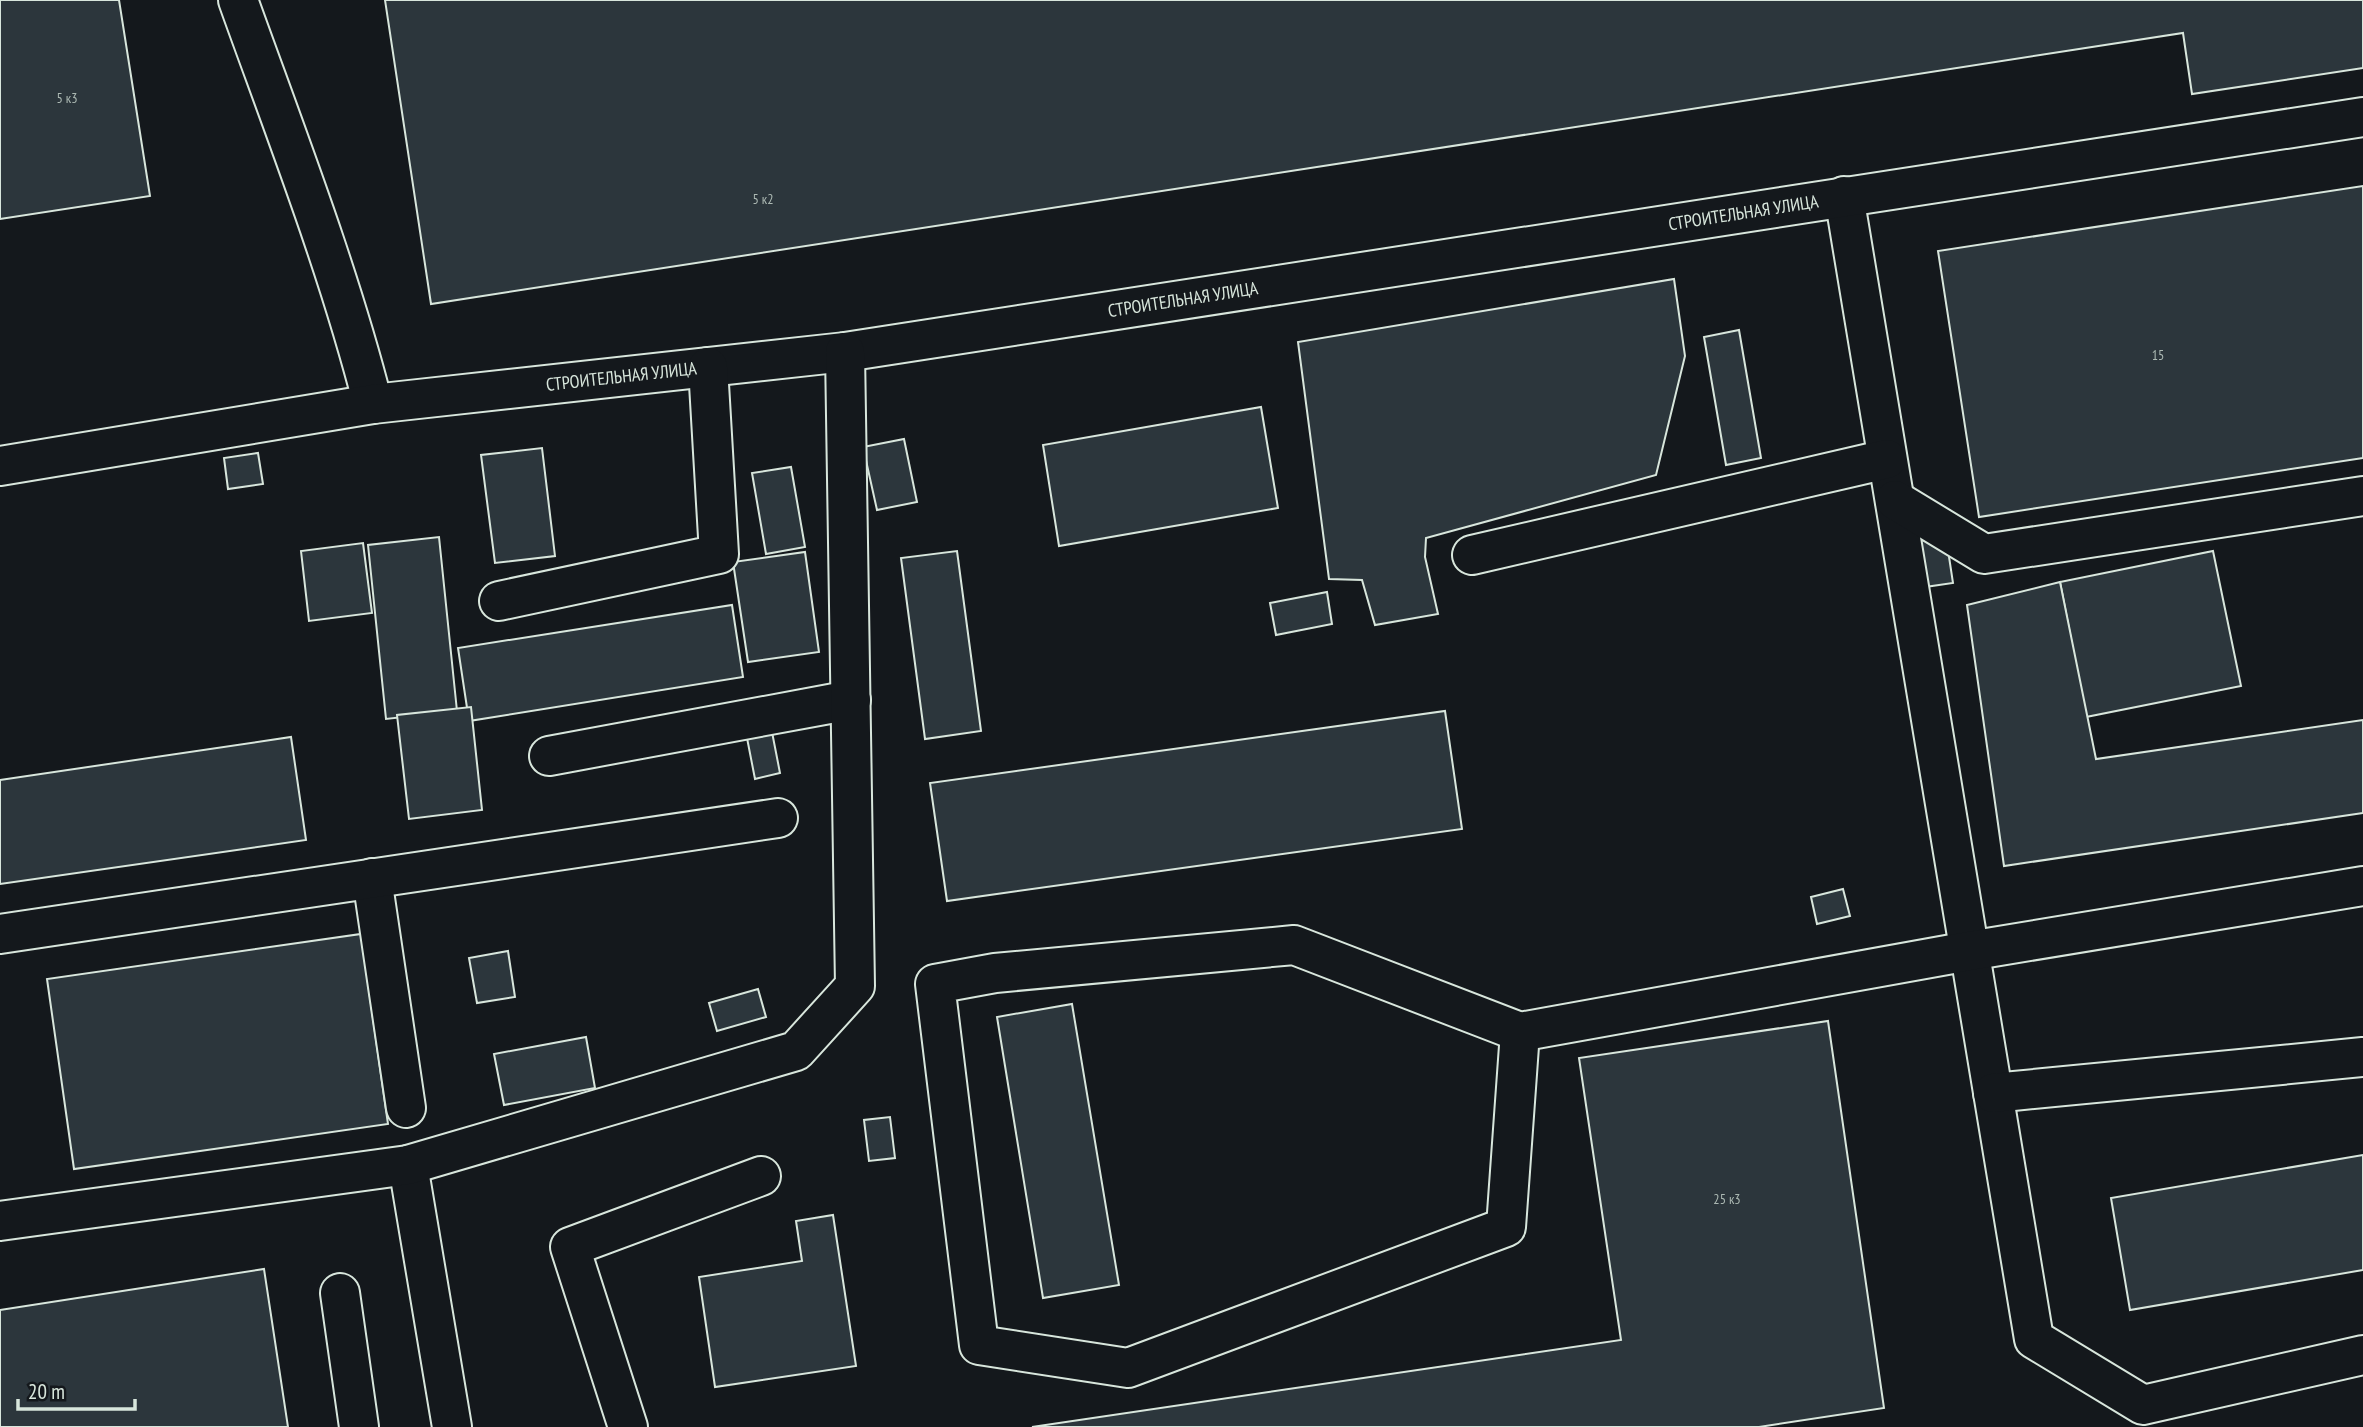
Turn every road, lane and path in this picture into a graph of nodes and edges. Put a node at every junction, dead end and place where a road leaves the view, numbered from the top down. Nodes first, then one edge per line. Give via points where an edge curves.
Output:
1 (238, 0) edge
2 (2363, 117) edge
3 (1843, 196) junction
4 (845, 352) junction
5 (708, 367) junction
6 (373, 404) junction
7 (1887, 458) junction
8 (0, 466) edge
9 (2363, 496) edge
10 (1895, 500) junction
11 (1472, 555) dead end
12 (499, 601) dead end
13 (851, 700) junction
14 (549, 757) dead end
15 (778, 818) dead end
16 (372, 878) junction
17 (2363, 887) edge
18 (0, 934) edge
19 (1969, 951) junction
20 (1520, 1032) junction
21 (2363, 1057) edge
22 (1993, 1093) junction
23 (406, 1108) dead end
24 (408, 1165) junction
25 (761, 1176) dead end
26 (0, 1221) edge
27 (340, 1293) dead end
28 (2363, 1355) edge
29 (359, 1427) edge
30 (452, 1427) edge
31 (628, 1427) edge

1 - 6 street via 335,271
2 - 3 street, СТРОИТЕЛЬНАЯ УЛИЦА
3 - 4 street, СТРОИТЕЛЬНАЯ УЛИЦА
3 - 7 street
4 - 5 street, СТРОИТЕЛЬНАЯ УЛИЦА
4 - 13 street
5 - 6 street, СТРОИТЕЛЬНАЯ УЛИЦА
5 - 12 street via 719,554
6 - 8 street, СТРОИТЕЛЬНАЯ УЛИЦА
7 - 10 street
7 - 11 street
9 - 10 street via 1984,554
10 - 19 street
13 - 14 street
13 - 24 street via 855,986 796,1051
15 - 16 street
16 - 18 street
16 - 23 street
17 - 19 street
19 - 20 street
19 - 22 street
20 - 20 street via 1294,944 995,973 935,984 979,1345 1128,1368 1506,1227
21 - 22 street
22 - 28 street via 2034,1339 2143,1405
24 - 26 street
24 - 30 street
25 - 31 street via 570,1247
27 - 29 street

